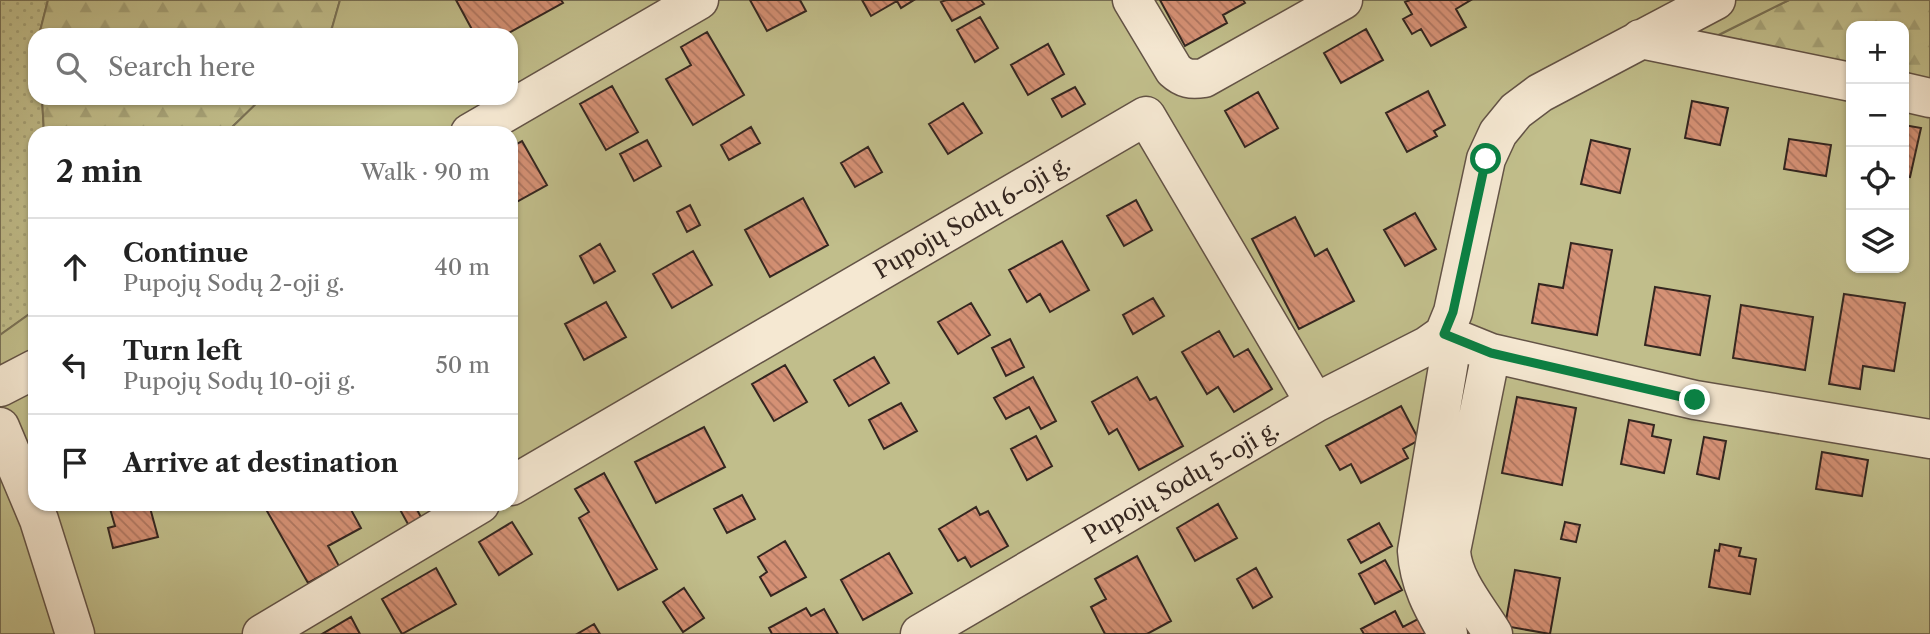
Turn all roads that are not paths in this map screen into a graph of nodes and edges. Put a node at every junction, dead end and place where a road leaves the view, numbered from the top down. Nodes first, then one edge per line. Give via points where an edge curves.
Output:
1 (650, 0) edge
2 (699, 0) edge
3 (1132, 0) edge
4 (1343, 0) edge
5 (1716, 0) edge
6 (1640, 39) junction
7 (1846, 81) edge
8 (542, 93) junction
9 (1909, 93) edge
10 (1930, 98) edge
11 (483, 126) edge
12 (1444, 334) junction
13 (1491, 353) junction
14 (28, 373) edge
15 (0, 387) edge
16 (1315, 402) junction
17 (0, 427) edge
18 (1930, 439) edge
19 (518, 482) edge
20 (28, 494) edge
21 (35, 511) edge
22 (468, 511) edge
23 (75, 634) edge
24 (262, 634) edge
25 (920, 634) edge
26 (1448, 634) edge
27 (1493, 634) edge

1 - 8 street via 550,59
2 - 8 street
3 - 4 street via 1174,70 1193,80 1204,79
5 - 6 street
6 - 7 street
6 - 12 street via 1540,93 1516,111 1498,133 1486,159 1453,312
8 - 11 street
9 - 10 street
12 - 13 street
12 - 16 street, Pupojų Sodų 5-oji g.
12 - 26 street via 1450,355 1418,571
13 - 18 street via 1695,400
13 - 27 street via 1451,551 1459,579
14 - 15 street
16 - 19 street, Pupojų Sodų 6-oji g. via 1146,116
16 - 25 street, Pupojų Sodų 5-oji g.
17 - 20 street
21 - 23 street
22 - 24 street

